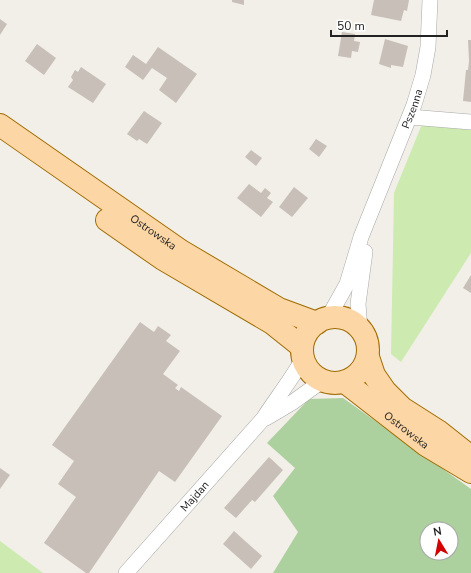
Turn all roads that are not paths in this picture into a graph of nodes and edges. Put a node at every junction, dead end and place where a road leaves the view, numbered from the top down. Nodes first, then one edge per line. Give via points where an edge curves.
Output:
1 (430, 0) edge
2 (410, 117) junction
3 (471, 122) edge
4 (0, 125) edge
5 (0, 144) edge
6 (370, 213) junction
7 (322, 320) junction
8 (360, 329) junction
9 (302, 353) junction
10 (368, 357) junction
11 (322, 381) junction
12 (345, 382) junction
13 (263, 419) junction
14 (471, 457) edge
15 (471, 472) edge
16 (126, 573) edge

1 - 2 street, Pszenna via 427,54
2 - 3 street
2 - 6 street, Pszenna
4 - 7 main road, Ostrowska via 181,252 279,309
5 - 9 main road, Ostrowska via 163,259 272,323
6 - 7 street, Pszenna via 348,284
6 - 8 street, Pszenna via 358,304
7 - 8 main road via 346,319
7 - 9 main road via 308,331
8 - 10 main road via 366,339
9 - 11 main road via 308,370
9 - 13 street, Majdan via 293,377
10 - 12 main road via 360,373
10 - 14 main road, Ostrowska via 374,374 402,408 438,431
11 - 12 main road via 333,384
11 - 13 street, Majdan
12 - 15 main road, Ostrowska via 426,445
13 - 16 street, Majdan

